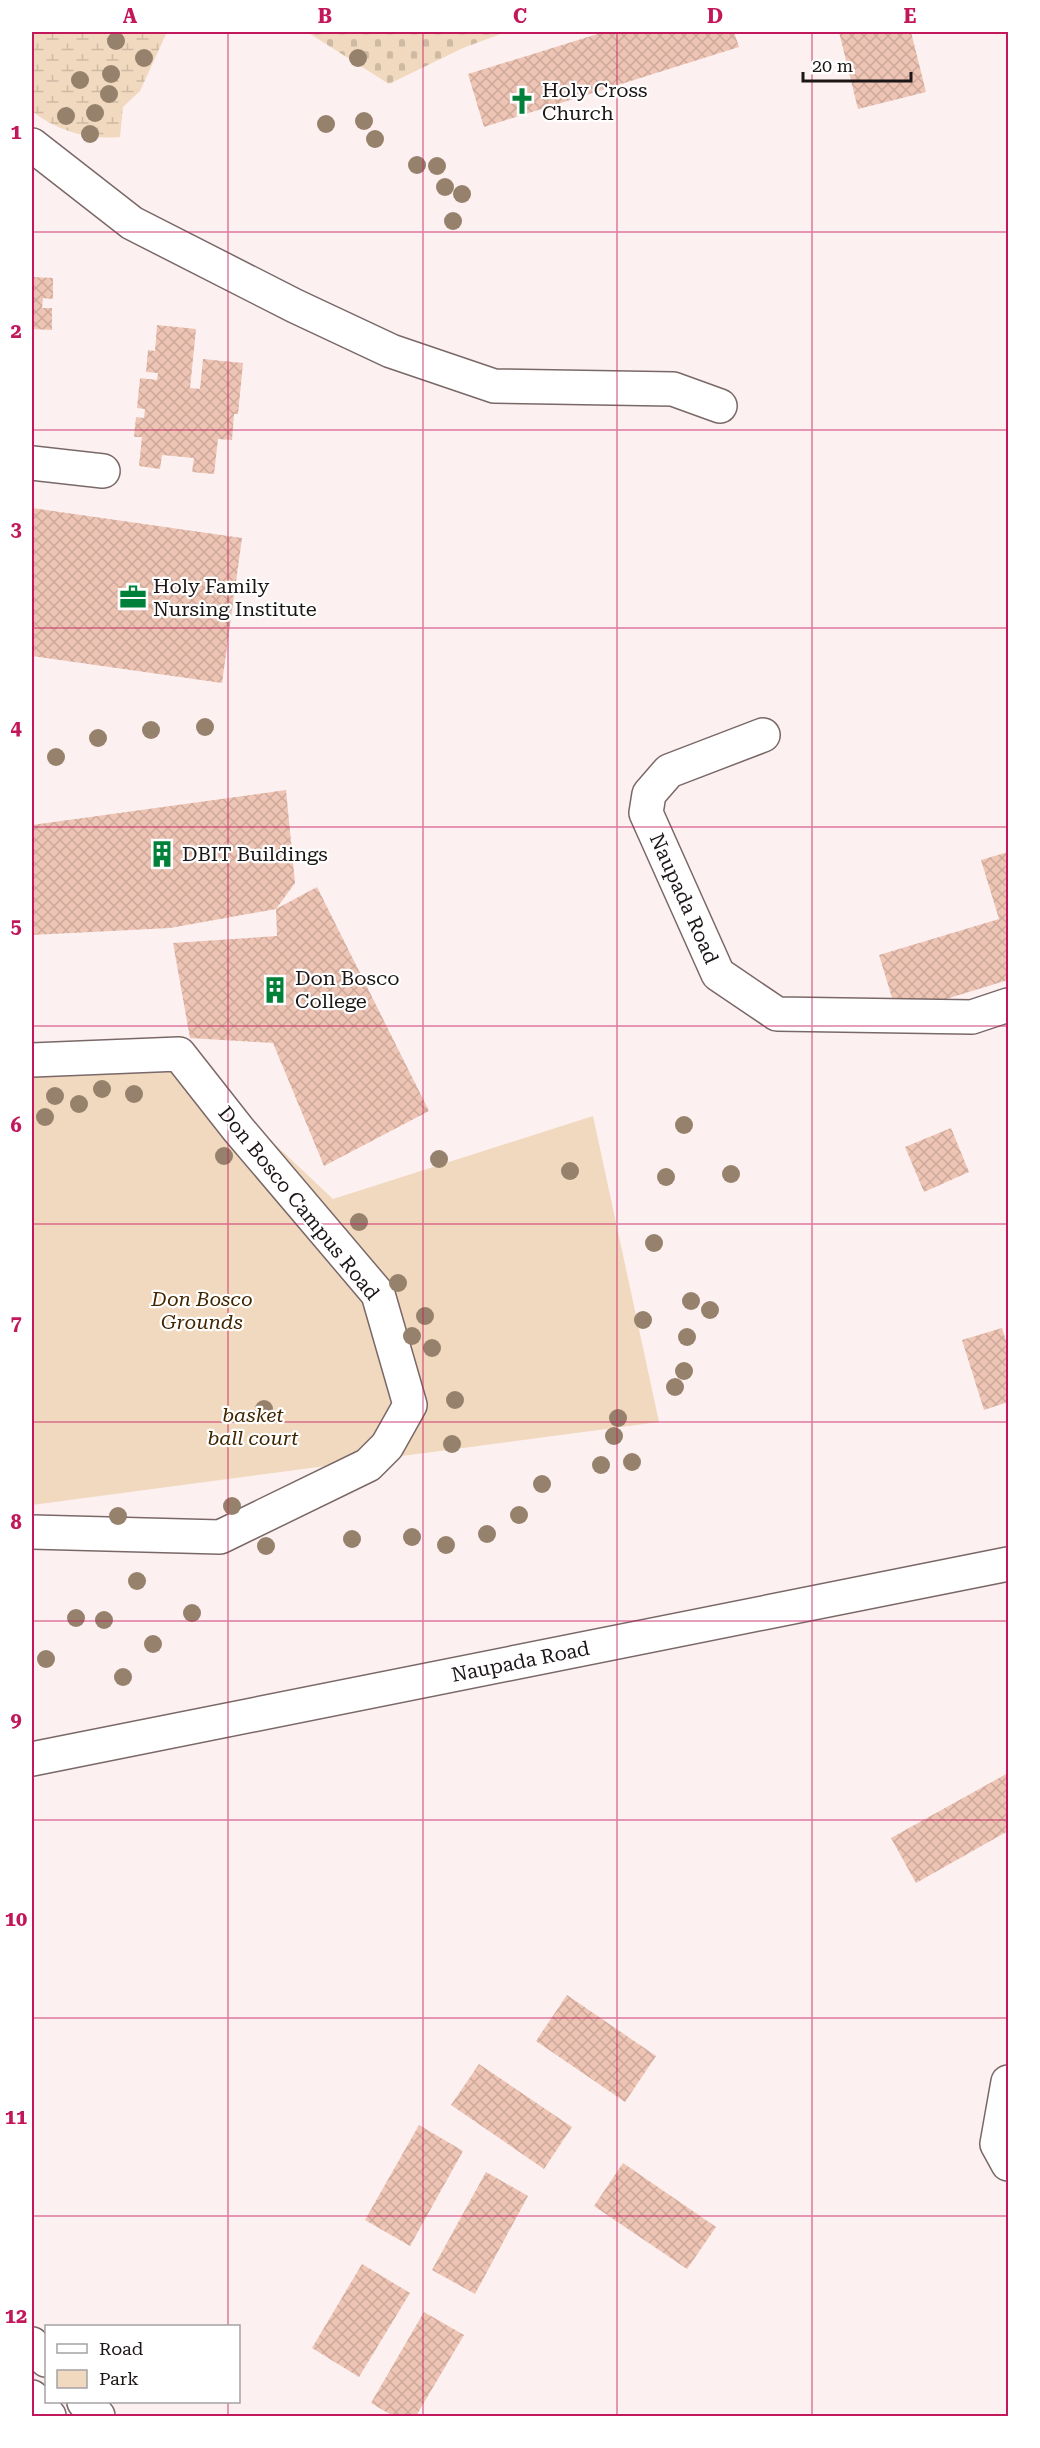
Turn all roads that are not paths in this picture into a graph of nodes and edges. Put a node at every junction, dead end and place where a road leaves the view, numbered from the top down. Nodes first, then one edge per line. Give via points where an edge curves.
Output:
1 (32, 145) edge
2 (720, 406) dead end
3 (32, 463) edge
4 (103, 471) dead end
5 (762, 735) dead end
6 (1008, 1005) edge
7 (32, 1060) edge
8 (32, 1532) edge
9 (1008, 1564) edge
10 (32, 1759) edge
11 (1008, 2082) edge
12 (1008, 2164) edge
13 (32, 2344) edge
14 (45, 2359) edge
15 (32, 2397) edge
16 (49, 2416) edge

1 - 2 street via 132,223 391,351 494,386 673,389
3 - 4 street
5 - 6 street, Naupada Road via 669,771 649,794 646,813 718,974 777,1014 972,1017
7 - 8 street, Don Bosco Campus Road via 179,1054 378,1294 410,1405 387,1446 368,1465 220,1537
9 - 10 street, Naupada Road
11 - 12 street via 997,2144
13 - 14 street
15 - 16 street

